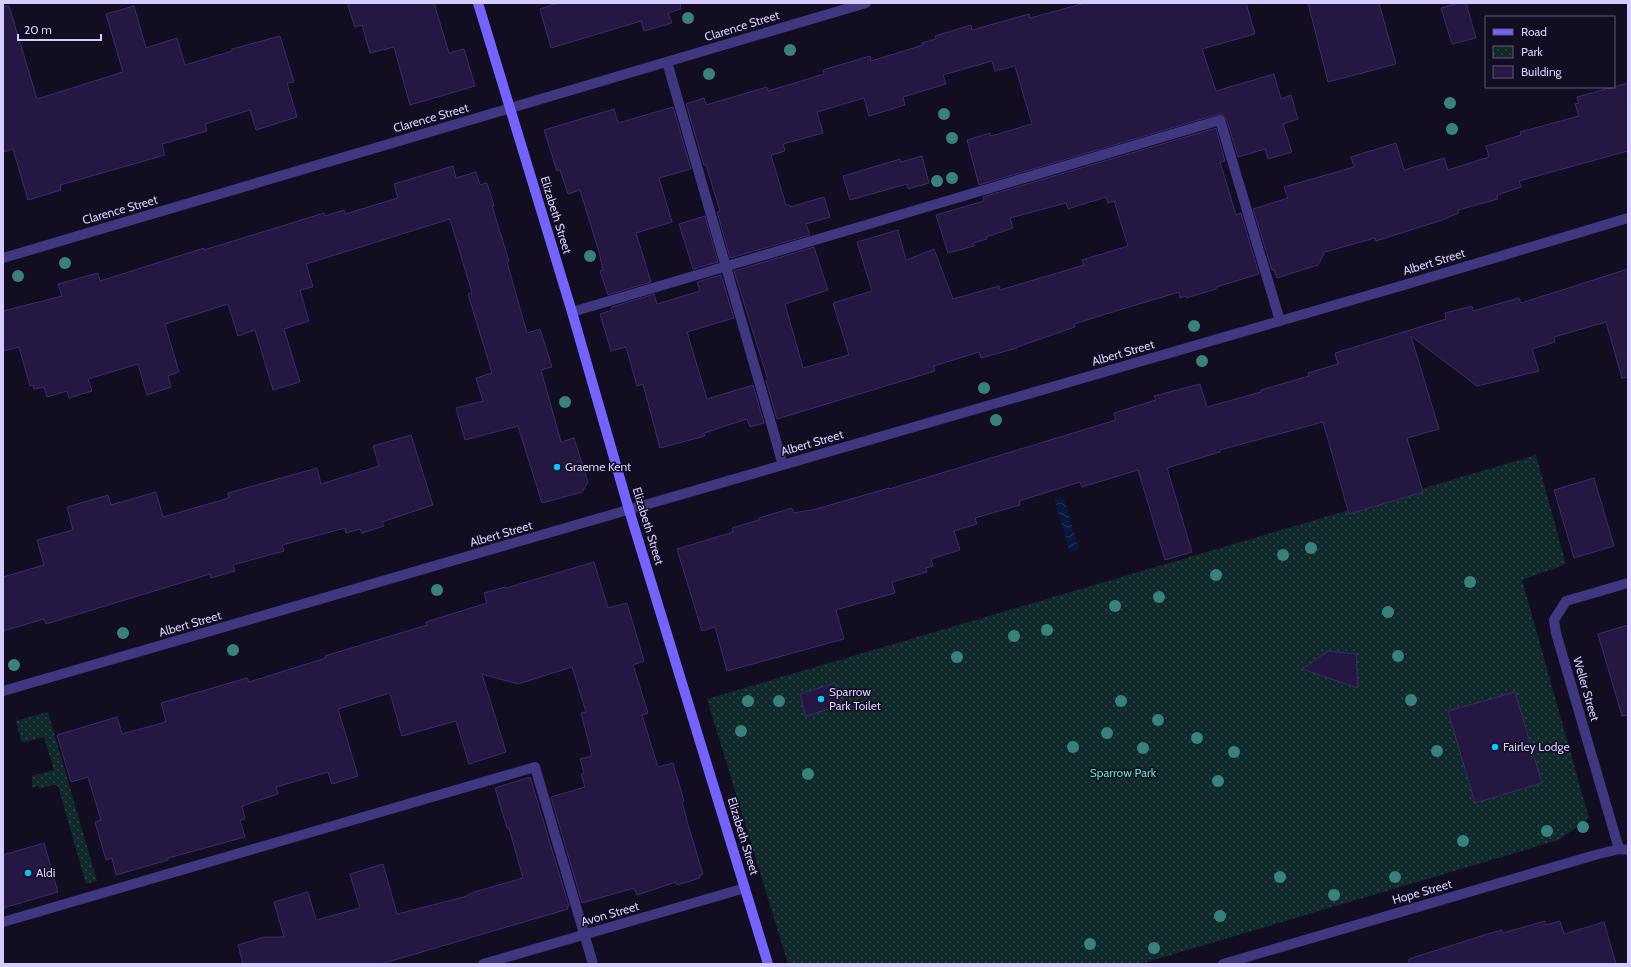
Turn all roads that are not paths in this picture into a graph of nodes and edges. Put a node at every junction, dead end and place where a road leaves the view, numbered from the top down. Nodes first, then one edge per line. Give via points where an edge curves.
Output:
1 (478, 3) edge
2 (866, 3) edge
3 (667, 62) junction
4 (509, 109) junction
5 (1628, 218) edge
6 (3, 258) edge
7 (726, 266) junction
8 (572, 312) junction
9 (1280, 321) junction
10 (783, 465) junction
11 (629, 510) junction
12 (1628, 583) edge
13 (3, 692) edge
14 (1624, 850) edge
15 (745, 888) junction
16 (3, 922) edge
17 (584, 935) junction
18 (483, 964) edge
19 (593, 964) edge
20 (768, 964) edge
21 (1223, 964) edge

1 - 4 street, Elizabeth Street
2 - 3 street, Clarence Street
3 - 4 street, Clarence Street
3 - 7 street
4 - 6 street, Clarence Street
4 - 8 street, Elizabeth Street
5 - 9 street, Albert Street
7 - 8 street
7 - 9 street via 1220,120
7 - 10 street
8 - 11 street, Elizabeth Street
9 - 10 street, Albert Street
10 - 11 street, Albert Street
11 - 13 street, Albert Street
11 - 15 street, Elizabeth Street
12 - 14 street, Weller Street via 1566,601 1554,620
14 - 21 street, Hope Street via 1595,855
15 - 17 street, Avon Street
15 - 20 street, Elizabeth Street
16 - 17 street via 535,768
17 - 18 street, Avon Street
17 - 19 street

